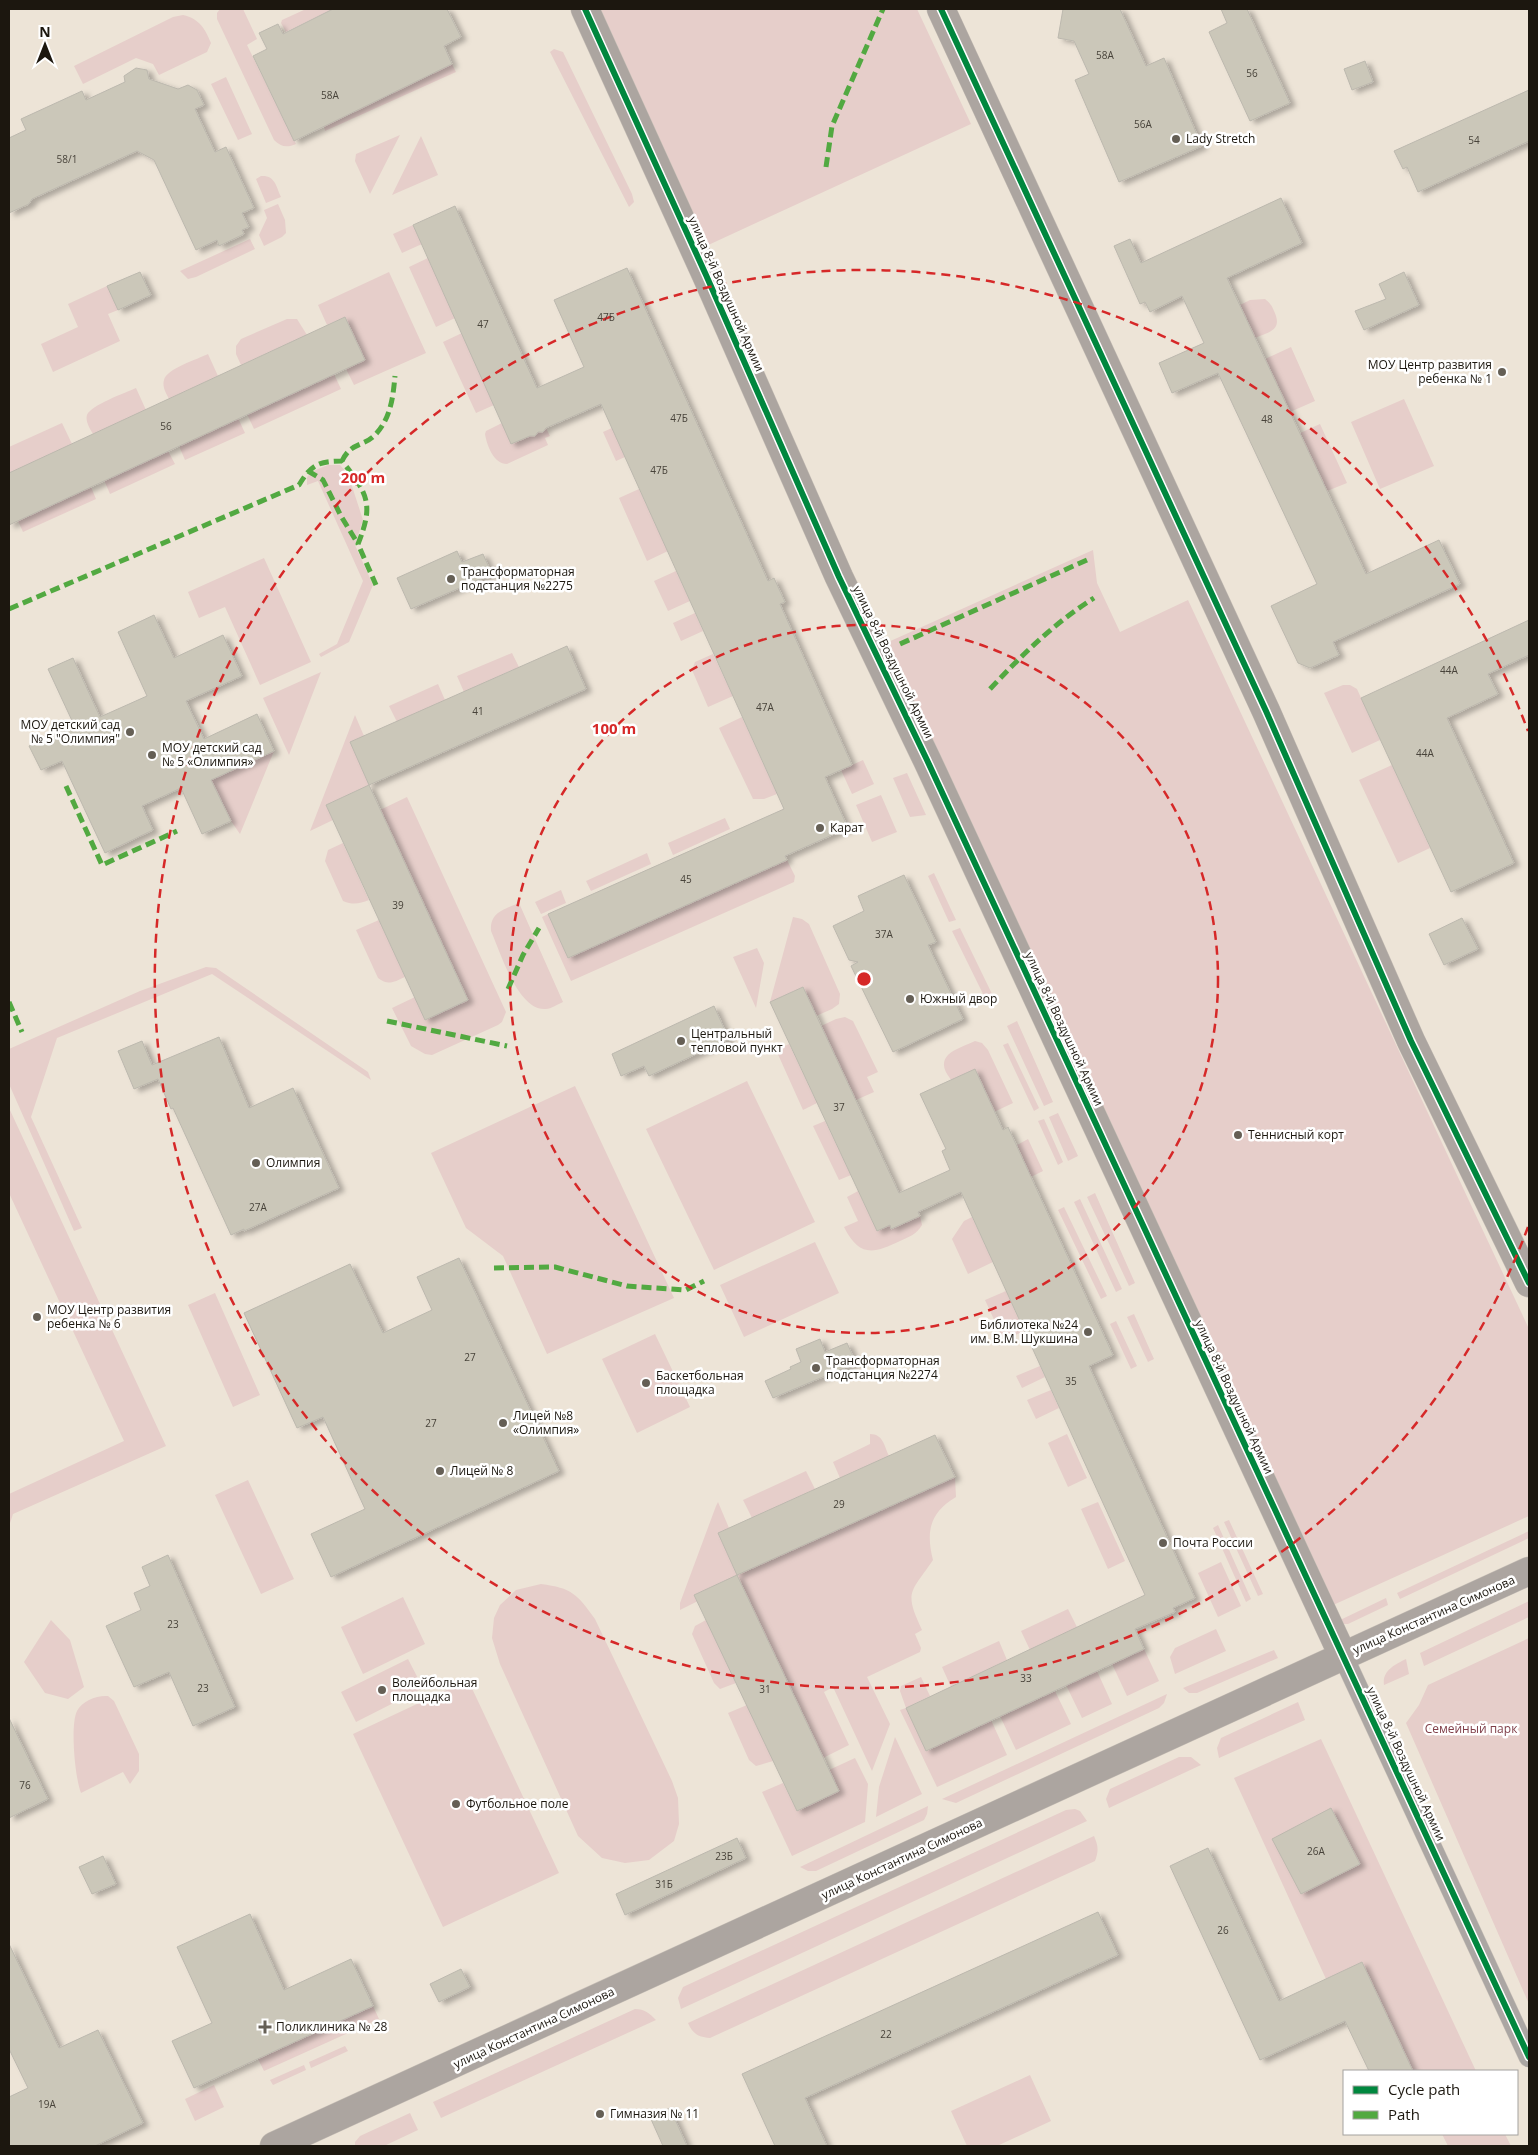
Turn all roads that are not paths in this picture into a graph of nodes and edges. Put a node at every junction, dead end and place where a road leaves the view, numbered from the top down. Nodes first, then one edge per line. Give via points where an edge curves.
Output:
1 (584, 9) edge
2 (941, 9) edge
3 (1529, 1283) edge
4 (1529, 1571) edge
5 (1343, 1656) junction
6 (1529, 2057) edge
7 (274, 2146) edge

1 - 5 street, улица 8-й Воздушной Армии via 870,643
2 - 3 street via 1266,711 1430,1083
4 - 5 street, улица Константина Симонова
5 - 6 street, улица 8-й Воздушной Армии
5 - 7 street, улица Константина Симонова

